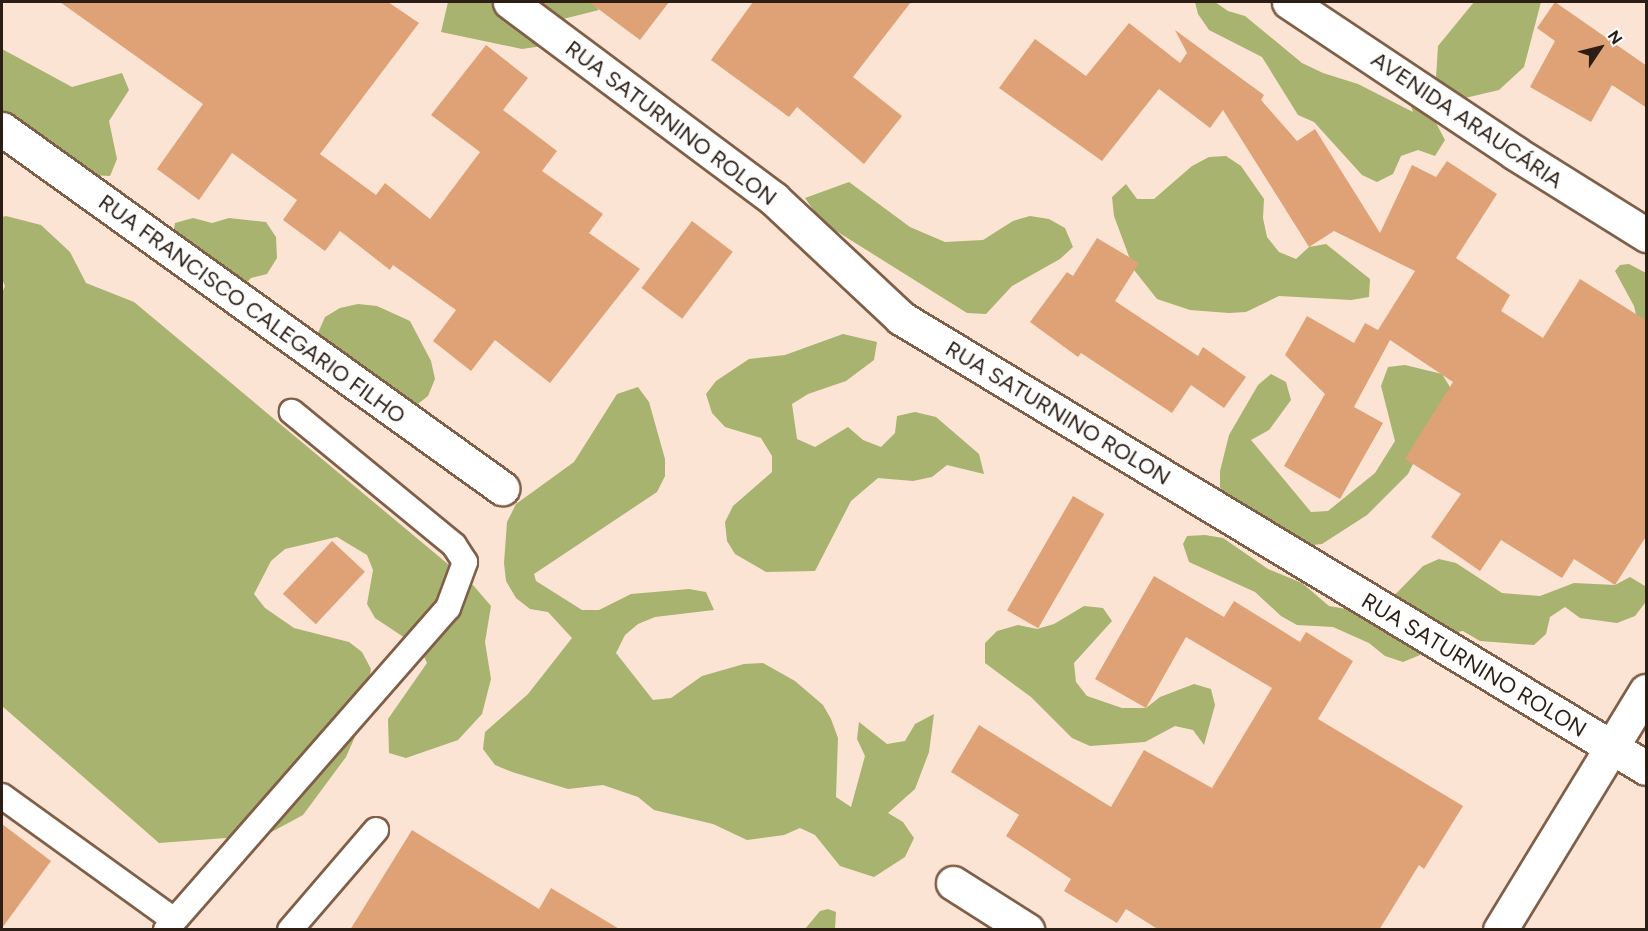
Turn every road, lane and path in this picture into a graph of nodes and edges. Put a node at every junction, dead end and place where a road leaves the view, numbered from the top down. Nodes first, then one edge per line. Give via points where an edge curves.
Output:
1 (510, 2) edge
2 (1289, 2) edge
3 (2, 129) edge
4 (1647, 236) edge
5 (292, 412) dead end
6 (502, 488) dead end
7 (1647, 691) edge
8 (1614, 749) junction
9 (1647, 768) edge
10 (2, 796) edge
11 (376, 830) dead end
12 (953, 883) dead end
13 (170, 925) edge
14 (290, 930) edge
15 (1027, 930) edge
16 (1500, 930) edge

1 - 8 street, RUA SATURNINO ROLON via 774,199 901,318
2 - 4 street, AVENIDA ARAUCÁRIA
3 - 6 street, RUA FRANCISCO CALEGARIO FILHO
5 - 13 lane via 454,545 465,562 448,608
7 - 8 street
8 - 9 street, RUA SATURNINO ROLON
8 - 16 street
10 - 13 lane
11 - 14 lane
12 - 15 street

